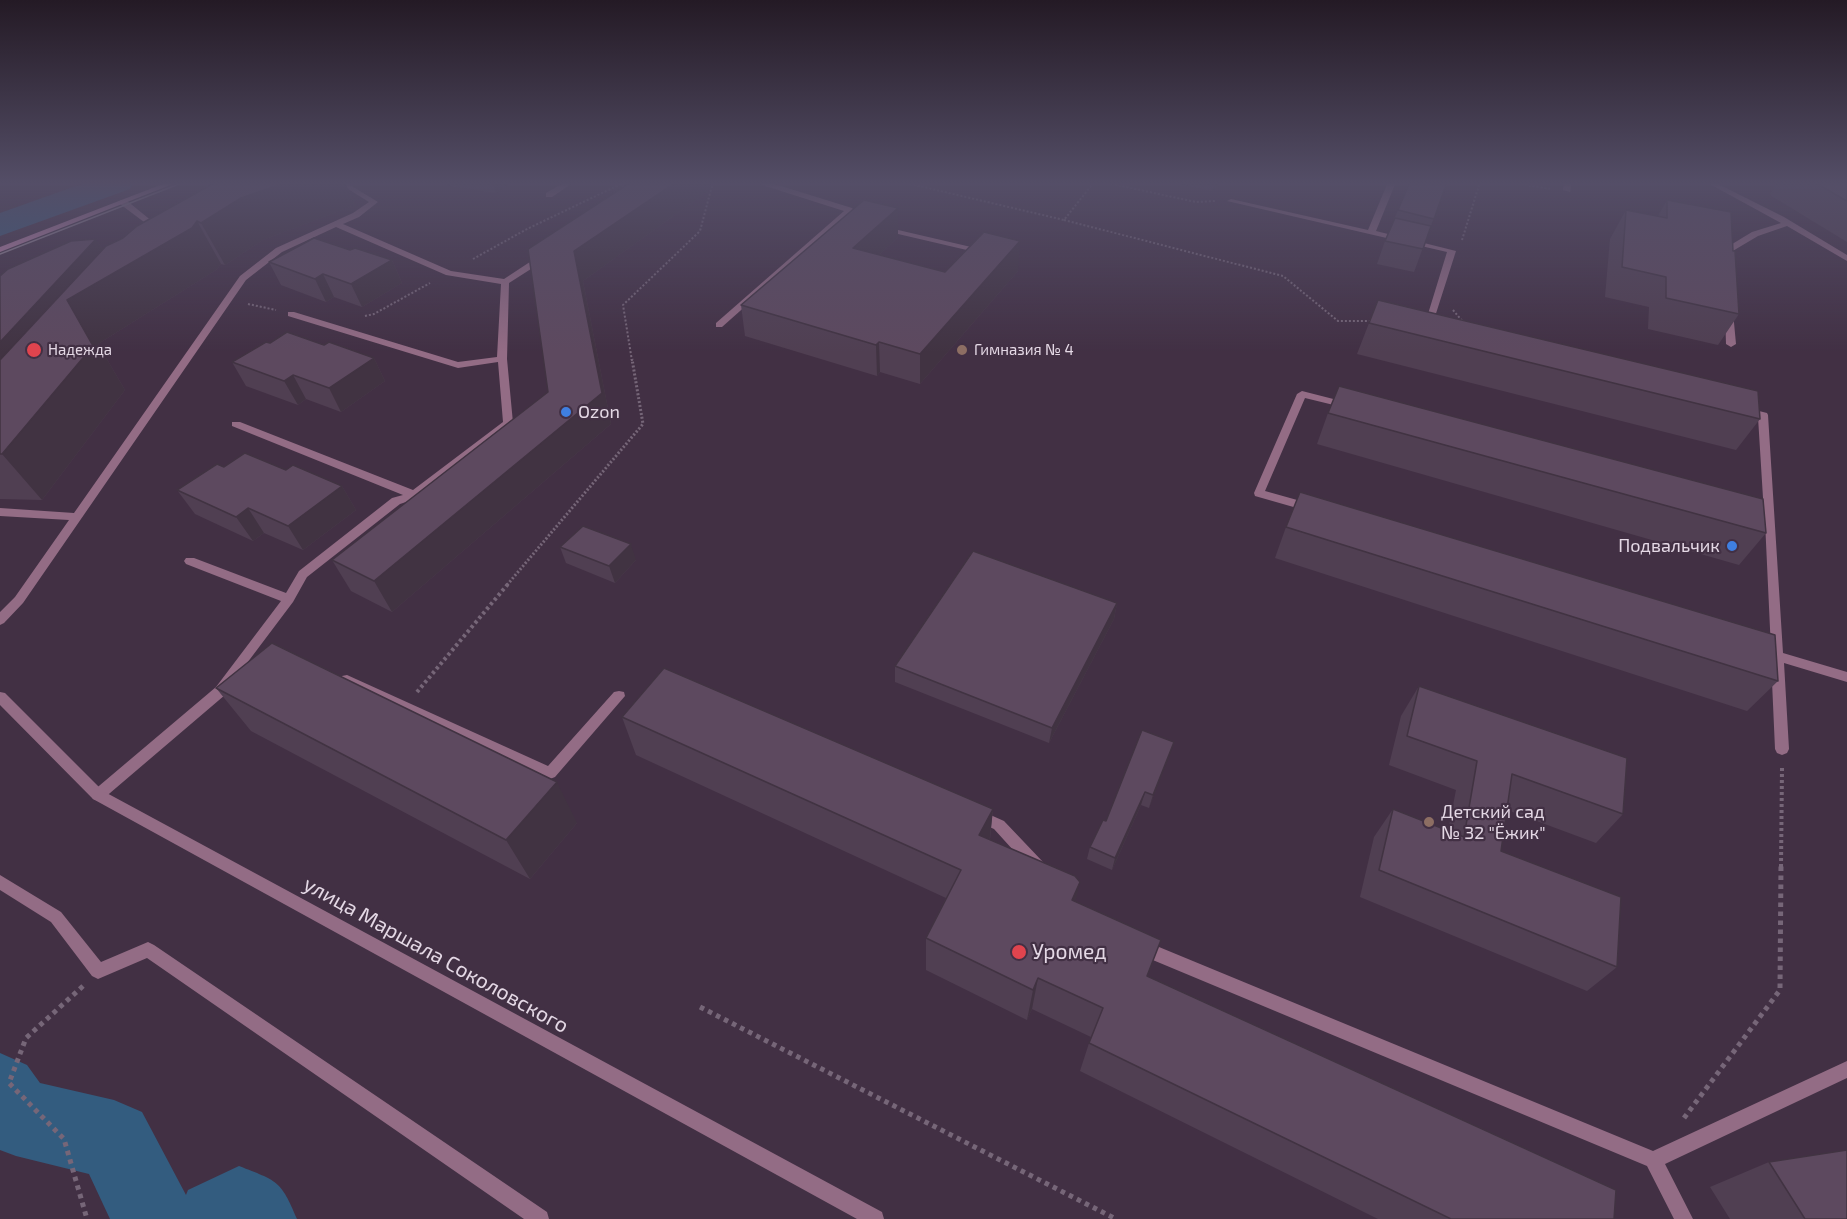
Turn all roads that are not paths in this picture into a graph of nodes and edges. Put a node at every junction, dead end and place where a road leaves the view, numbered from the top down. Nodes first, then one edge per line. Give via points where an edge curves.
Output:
1 (28, 239) edge
2 (303, 239) edge
3 (370, 239) edge
4 (816, 239) edge
5 (928, 239) edge
6 (1402, 239) edge
7 (1747, 239) edge
8 (1814, 239) edge
9 (0, 250) edge
10 (554, 251) edge
11 (989, 254) edge
12 (1847, 259) edge
13 (1728, 274) edge
14 (505, 282) junction
15 (1729, 297) edge
16 (291, 314) road end
17 (719, 325) dead end
18 (1426, 333) edge
19 (1731, 344) dead end
20 (502, 359) junction
21 (1729, 406) edge
22 (1357, 408) edge
23 (236, 424) dead end
24 (414, 495) junction
25 (1736, 510) edge
26 (0, 512) edge
27 (1324, 512) edge
28 (77, 517) junction
29 (1770, 519) junction
30 (190, 561) dead end
31 (289, 599) junction
32 (0, 620) edge
33 (1756, 650) edge
34 (1779, 657) junction
35 (253, 674) edge
36 (335, 674) edge
37 (1847, 677) edge
38 (222, 687) junction
39 (619, 696) dead end
40 (0, 697) edge
41 (1782, 749) road end
42 (98, 795) junction
43 (967, 811) edge
44 (0, 882) edge
45 (1052, 882) edge
46 (1131, 944) edge
47 (1847, 1069) edge
48 (1653, 1160) junction
49 (540, 1219) edge
50 (875, 1219) edge
51 (1683, 1219) edge

1 - 9 main road
2 - 28 street via 279,250 243,278
3 - 14 street via 449,273
4 - 17 street
5 - 11 street
6 - 18 street via 1452,250
7 - 13 street via 1727,251
8 - 12 street
10 - 14 street
14 - 20 street
15 - 19 street
16 - 20 street via 458,365
20 - 24 street via 508,423
21 - 29 street via 1763,415
22 - 27 street via 1302,394 1259,493
23 - 24 street
24 - 31 street via 396,501 303,574
25 - 29 street
26 - 28 street
28 - 32 street via 19,600
29 - 34 street
30 - 31 street
31 - 38 street
33 - 34 street
34 - 37 street
34 - 41 street
35 - 38 street
36 - 39 street via 550,772
38 - 42 street
40 - 42 street, улица Маршала Соколовского
42 - 50 street, улица Маршала Соколовского
43 - 45 street via 999,825
44 - 49 street via 56,917 98,971 148,950
46 - 48 street
47 - 48 street
48 - 51 street

